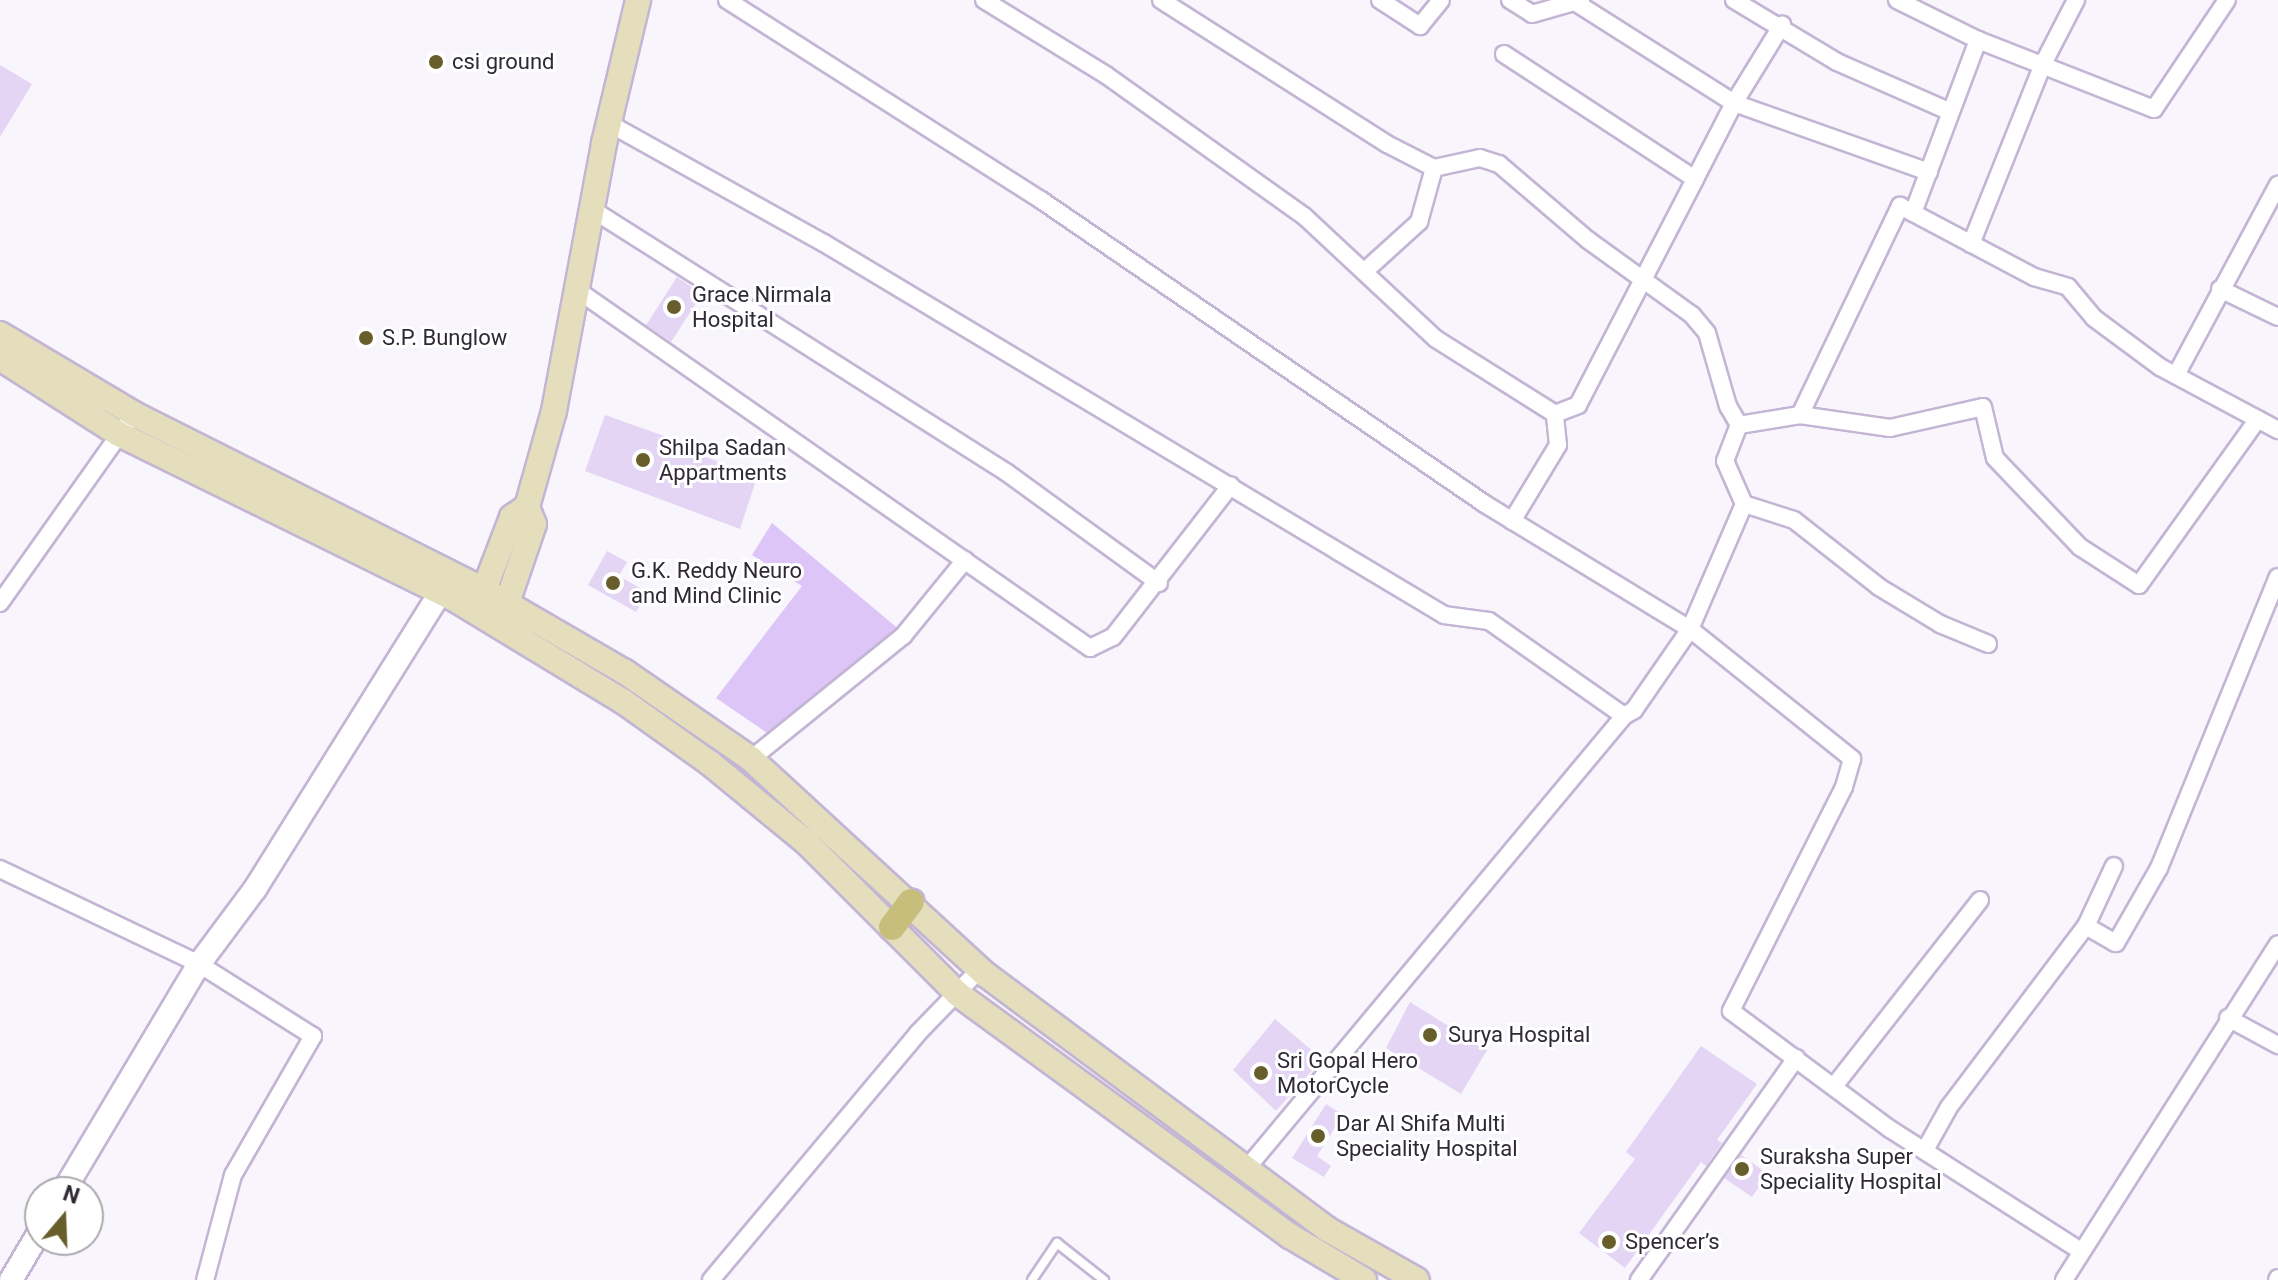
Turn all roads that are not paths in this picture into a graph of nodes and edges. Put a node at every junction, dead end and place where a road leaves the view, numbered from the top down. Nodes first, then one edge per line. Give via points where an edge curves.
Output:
1 (638, 0) edge
2 (727, 0) edge
3 (984, 0) edge
4 (1161, 0) edge
5 (1380, 0) edge
6 (1441, 0) edge
7 (1510, 0) edge
8 (1734, 0) edge
9 (1897, 0) edge
10 (2076, 0) edge
11 (2227, 0) edge
12 (1579, 2) edge
13 (1782, 25) junction
14 (1978, 40) junction
15 (1504, 54) dead end
16 (2043, 64) junction
17 (1734, 103) junction
18 (1951, 112) junction
19 (608, 123) junction
20 (1434, 168) junction
21 (1929, 172) junction
22 (1695, 179) junction
23 (2278, 185) edge
24 (593, 210) junction
25 (1913, 213) junction
26 (1971, 244) junction
27 (1366, 270) junction
28 (1644, 280) junction
29 (2220, 289) junction
30 (580, 292) junction
31 (2278, 317) edge
32 (0, 334) edge
33 (0, 358) edge
34 (2176, 375) junction
35 (134, 414) junction
36 (1555, 414) junction
37 (1800, 415) junction
38 (2258, 419) junction
39 (1739, 425) junction
40 (2278, 430) edge
41 (119, 434) junction
42 (1231, 485) junction
43 (1744, 504) junction
44 (527, 507) junction
45 (1512, 521) junction
46 (965, 560) junction
47 (2278, 577) edge
48 (1159, 583) junction
49 (447, 584) junction
50 (484, 590) junction
51 (0, 603) edge
52 (507, 603) junction
53 (1690, 629) junction
54 (1988, 644) dead end
55 (1624, 716) junction
56 (751, 759) junction
57 (2114, 866) dead end
58 (0, 869) edge
59 (1980, 900) dead end
60 (911, 902) junction
61 (2086, 926) junction
62 (892, 927) junction
63 (2278, 944) edge
64 (199, 964) junction
65 (980, 969) junction
66 (958, 994) junction
67 (2228, 1018) junction
68 (2278, 1045) edge
69 (1796, 1058) junction
70 (1835, 1085) junction
71 (1925, 1150) junction
72 (1247, 1168) junction
73 (73, 1176) edge
74 (2081, 1251) junction
75 (25, 1256) edge
76 (11, 1280) edge
77 (205, 1280) edge
78 (711, 1280) edge
79 (1032, 1280) edge
80 (1104, 1280) edge
81 (1364, 1280) edge
82 (1417, 1280) edge
83 (1639, 1280) edge
84 (2064, 1280) edge

1 - 19 main road
2 - 45 street via 1041,200
3 - 27 street via 1106,75 1304,216
4 - 20 street via 1387,144
5 - 6 street via 1420,26
7 - 12 street via 1532,14
8 - 13 street
9 - 14 street
10 - 16 street
11 - 16 street via 2154,109
12 - 17 street
13 - 17 street
13 - 18 street via 1837,62
14 - 16 street
14 - 18 street
15 - 22 street
16 - 26 street
17 - 21 street
17 - 22 street
18 - 21 street
19 - 24 main road
19 - 42 street via 824,243
20 - 27 street via 1419,222
20 - 28 street via 1480,158 1499,164
21 - 25 street
22 - 28 street
23 - 29 street
24 - 30 main road
24 - 48 street via 1006,472
25 - 26 street
25 - 37 street via 1900,206
26 - 34 street via 2034,277 2068,287 2094,318
27 - 36 street via 1436,339
28 - 36 street via 1578,405
28 - 39 street via 1692,315 1707,333 1728,406
29 - 31 street
29 - 34 street
30 - 44 main road
30 - 46 street
32 - 35 main road
33 - 41 main road
34 - 38 street
35 - 41 street
35 - 49 main road
36 - 45 street via 1558,445
37 - 38 street via 1890,428 1983,407 1995,458 2080,547 2139,585
37 - 39 street
38 - 40 street
39 - 43 street via 1725,461
41 - 49 main road
41 - 51 street
42 - 48 street
42 - 55 street via 1444,615 1489,621
43 - 53 street
43 - 54 street via 1794,520 1879,587 1940,624
44 - 50 main road via 512,517
44 - 52 main road via 534,524
45 - 53 street
46 - 48 street via 1090,648 1113,637
46 - 56 street via 903,636
47 - 61 street via 2159,868 2116,943
49 - 50 main road
49 - 62 main road via 711,764 806,842
49 - 64 street via 255,889
50 - 52 main road
52 - 56 main road via 625,672
53 - 55 street via 1634,710
53 - 69 street via 1852,759 1844,787 1731,1011
55 - 72 street
56 - 60 main road
57 - 61 street
58 - 64 street
59 - 70 street
60 - 62 main road
60 - 65 main road
61 - 71 street via 1949,1107
62 - 66 main road
63 - 67 street
64 - 73 street
64 - 77 street via 313,1036 233,1175
65 - 66 street
65 - 72 main road
66 - 78 street via 918,1033
66 - 81 main road via 1290,1236
67 - 68 street
67 - 74 street
69 - 70 street
69 - 83 street
70 - 71 street
71 - 74 street
72 - 82 main road via 1327,1229
74 - 84 street
75 - 76 street
79 - 80 lane via 1057,1243

